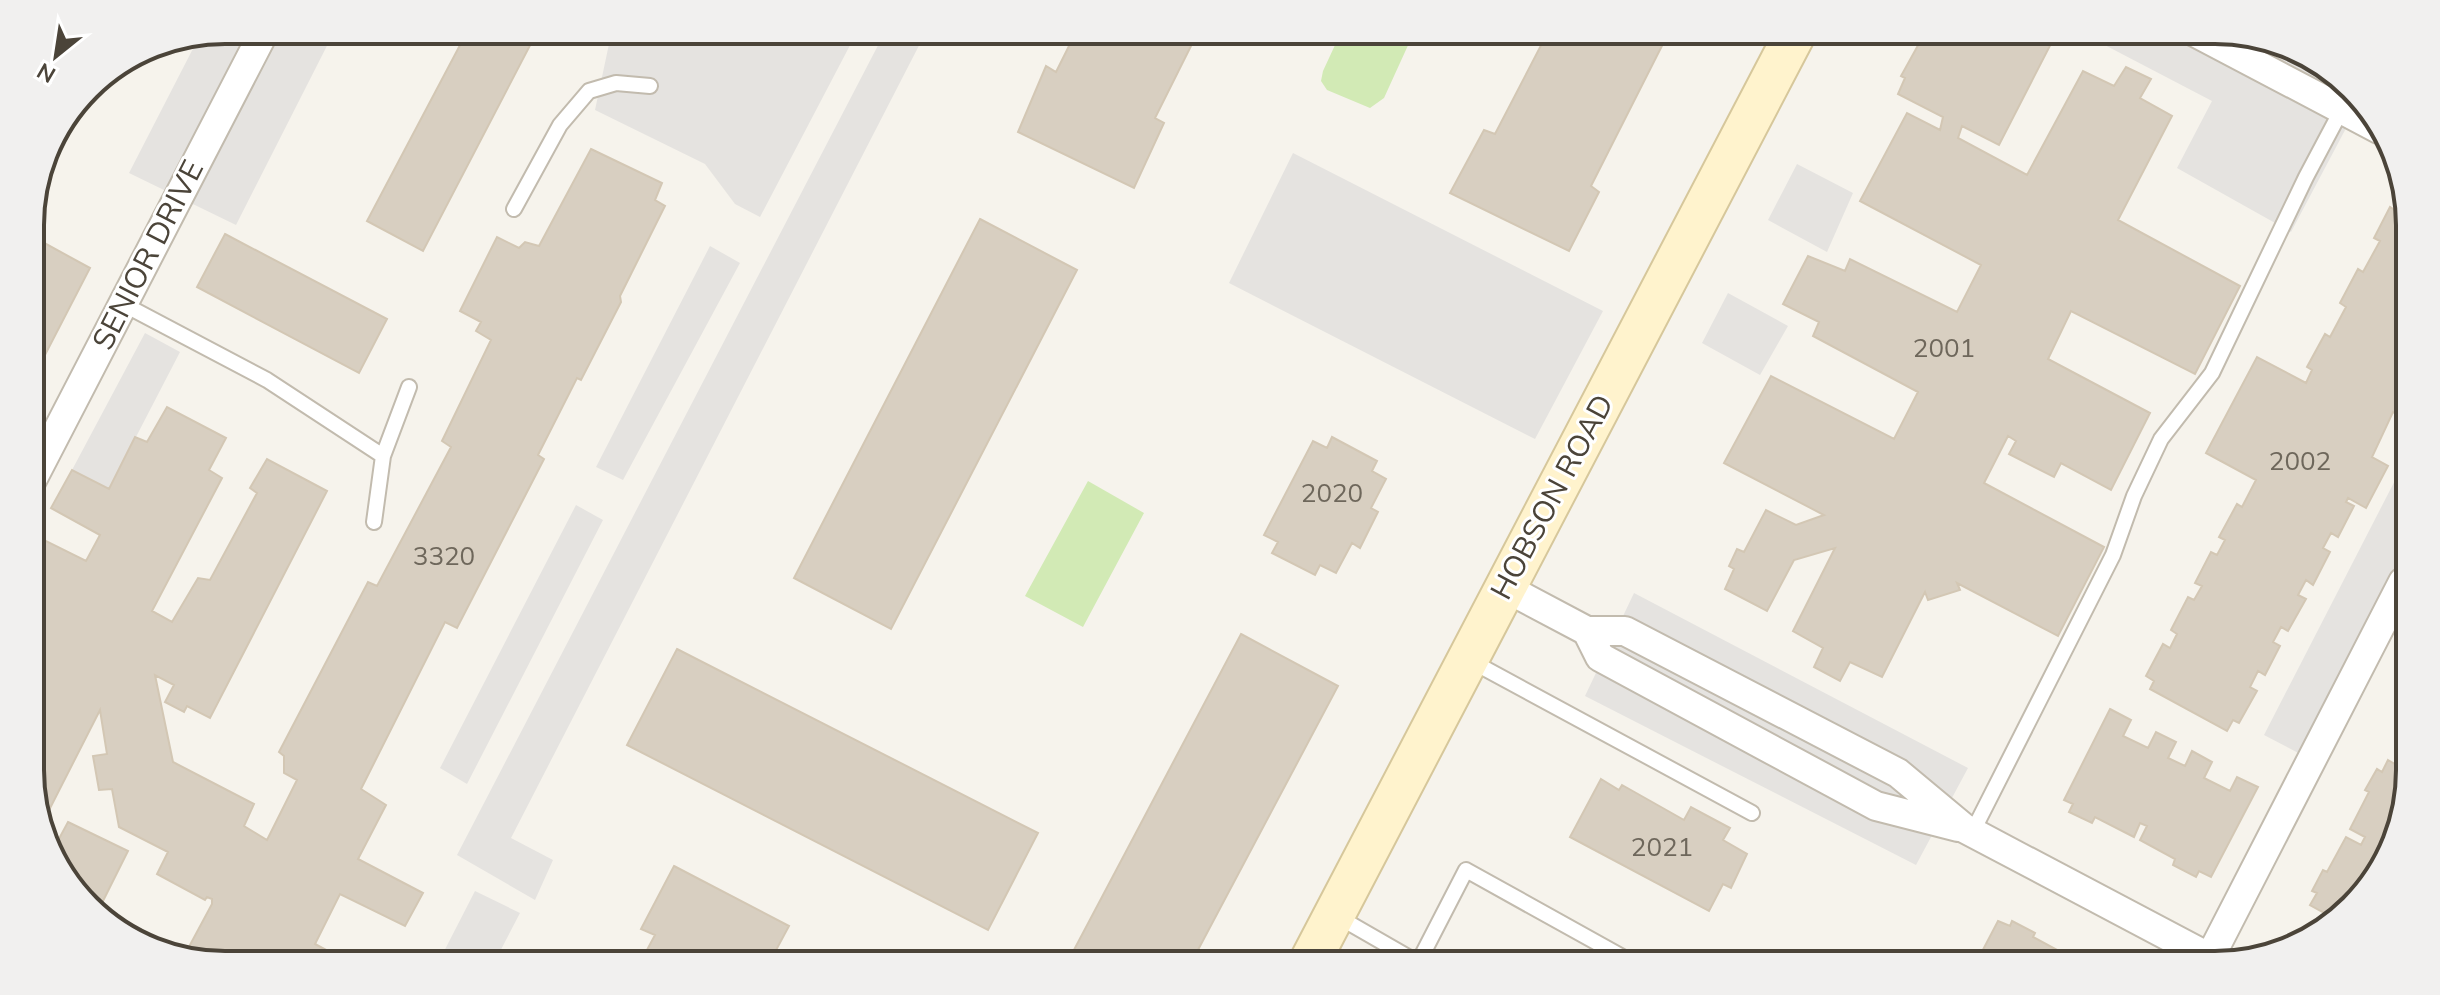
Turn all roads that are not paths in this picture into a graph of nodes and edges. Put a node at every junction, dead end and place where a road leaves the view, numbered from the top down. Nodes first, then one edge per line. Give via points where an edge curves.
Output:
1 (258, 44) edge
2 (1790, 44) edge
3 (2218, 44) edge
4 (650, 86) dead end
5 (2342, 109) junction
6 (2362, 120) edge
7 (514, 209) dead end
8 (123, 304) junction
9 (409, 387) dead end
10 (383, 456) junction
11 (44, 457) edge
12 (374, 522) dead end
13 (1504, 587) junction
14 (2396, 596) edge
15 (1587, 631) junction
16 (1467, 659) junction
17 (1752, 813) dead end
18 (1968, 831) junction
19 (1335, 914) junction
20 (1315, 951) edge
21 (1397, 951) edge
22 (1426, 951) edge
23 (1612, 951) edge
24 (2190, 951) edge
25 (2213, 951) edge

1 - 8 street, SENIOR DRIVE
2 - 13 street, HOBSON ROAD
3 - 5 street
4 - 7 lane via 616,83 589,91 560,125
5 - 6 street
5 - 18 lane via 2212,373 2161,439 2113,555
8 - 10 lane via 267,380
8 - 11 street, SENIOR DRIVE
9 - 10 lane
10 - 12 lane
13 - 15 street
13 - 16 street, HOBSON ROAD
14 - 25 street
15 - 18 street via 1625,631 1898,773
15 - 18 street via 1600,657 1876,806
16 - 17 lane
16 - 19 street, HOBSON ROAD
18 - 24 street
19 - 20 street, HOBSON ROAD
19 - 21 lane
22 - 23 lane via 1466,870

